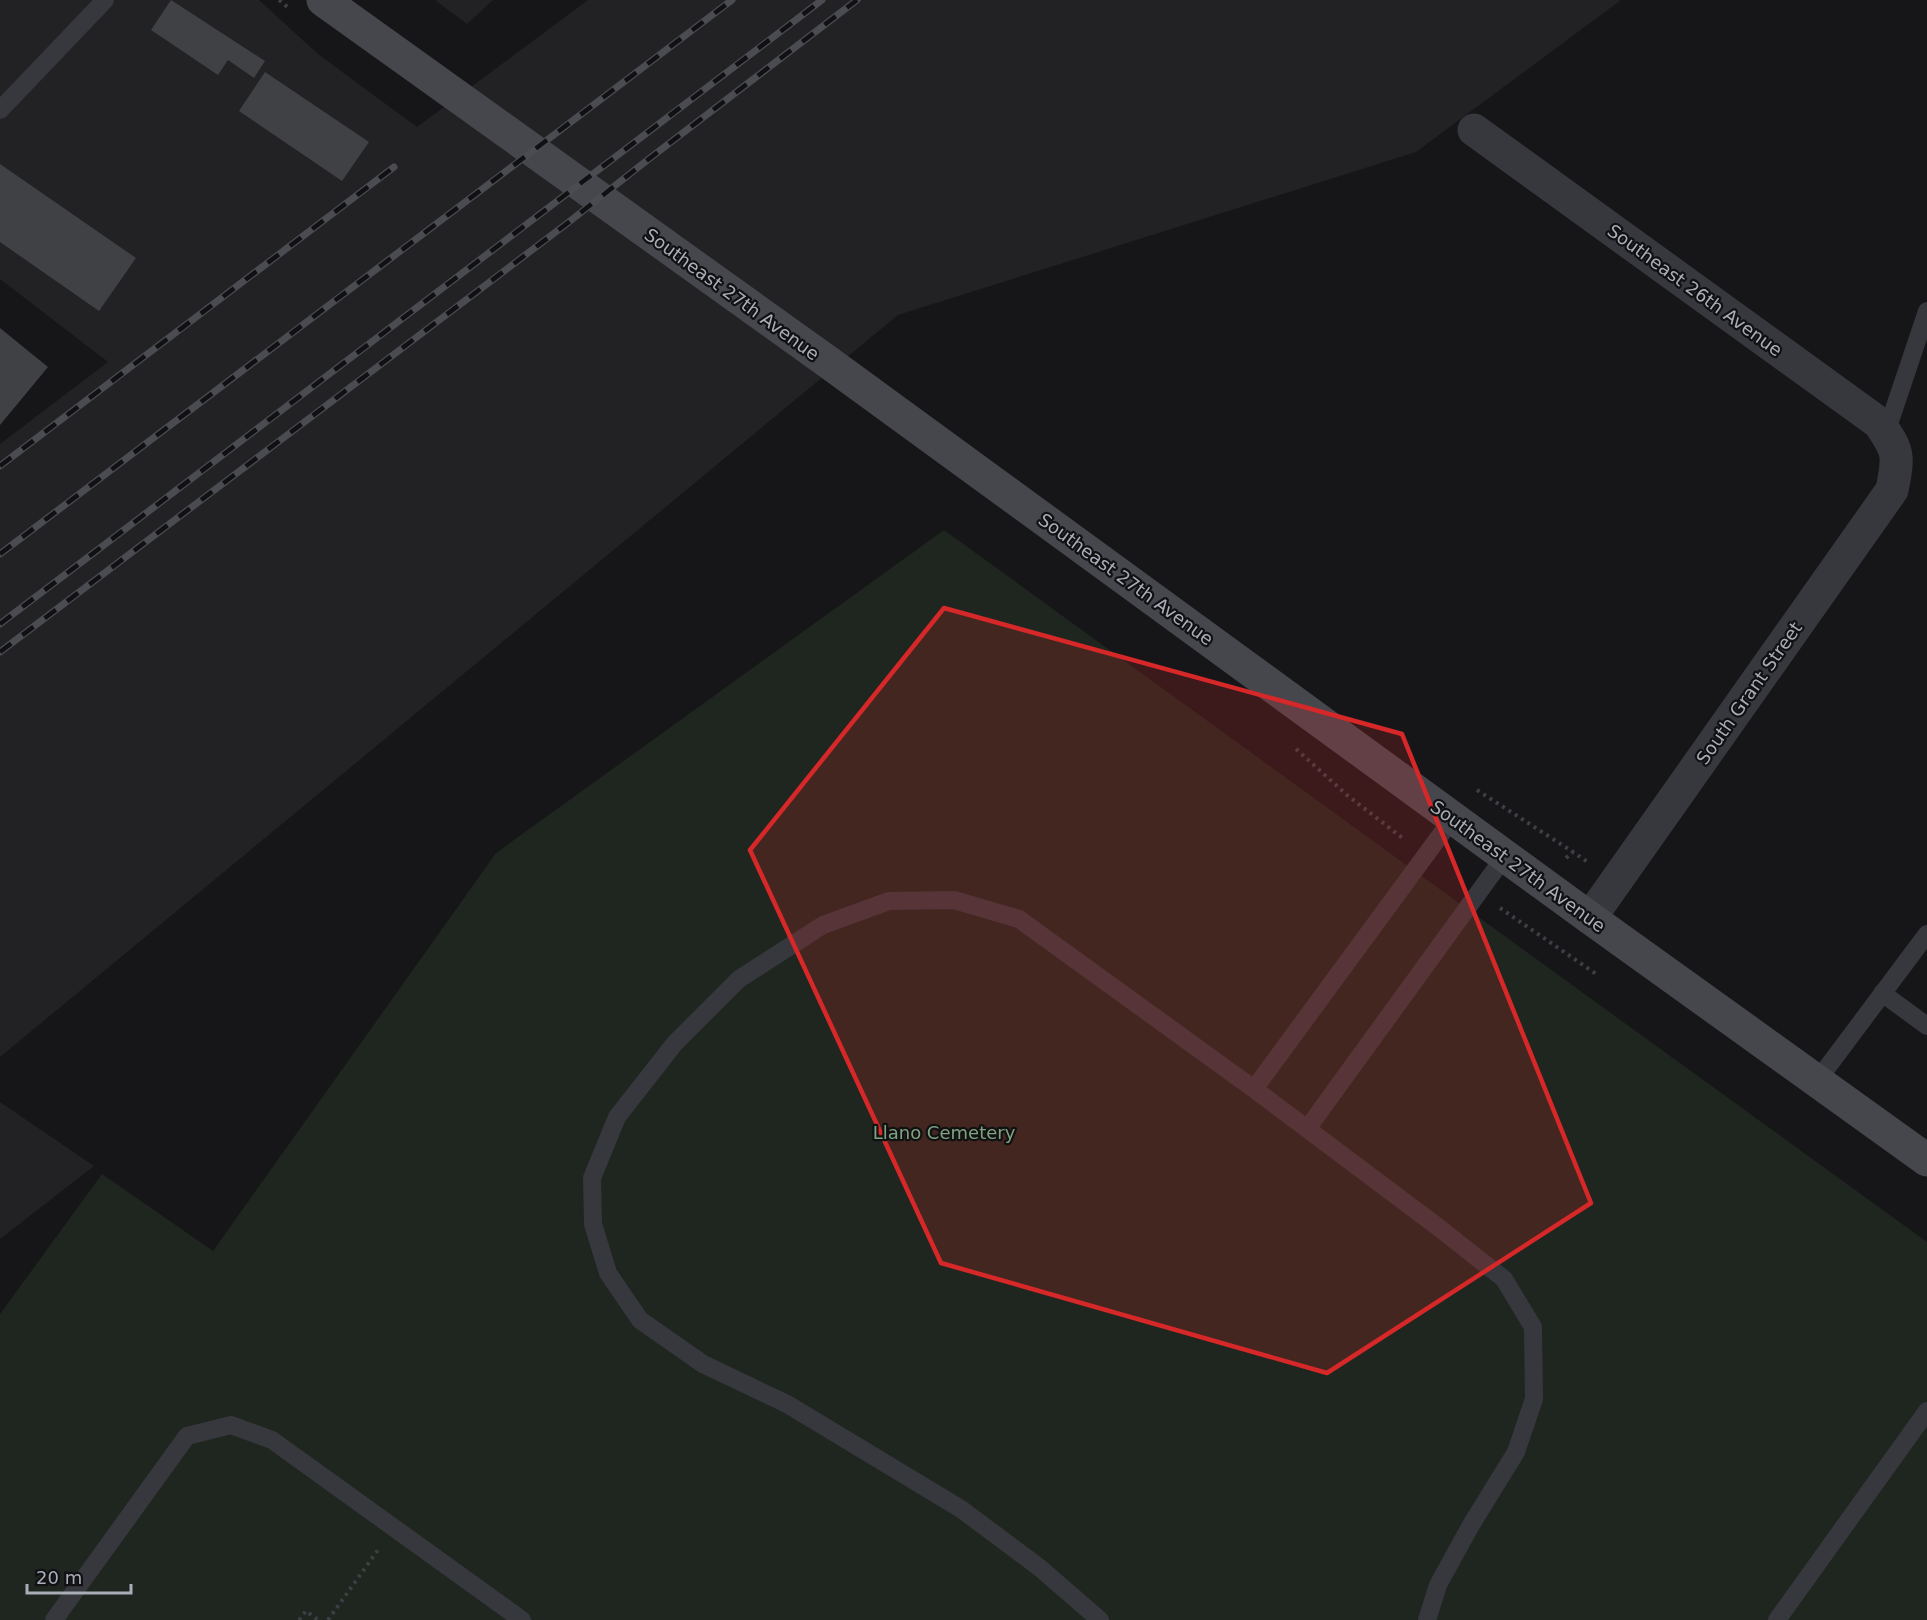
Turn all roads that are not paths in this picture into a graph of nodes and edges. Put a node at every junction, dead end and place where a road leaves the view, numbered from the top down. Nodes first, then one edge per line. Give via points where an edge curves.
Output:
1 (105, 0) edge
2 (323, 0) edge
3 (0, 110) edge
4 (1474, 130) dead end
5 (1927, 311) edge
6 (1886, 433) junction
7 (1898, 463) joint
8 (1453, 818) junction
9 (1505, 856) junction
10 (1590, 918) junction
11 (1927, 934) edge
12 (1882, 993) junction
13 (1927, 1026) edge
14 (1817, 1081) junction
15 (1254, 1089) junction
16 (1307, 1129) junction
17 (1927, 1160) edge
18 (1927, 1411) edge
19 (54, 1620) edge
20 (522, 1620) edge
21 (1100, 1620) edge
22 (1427, 1620) edge
23 (1777, 1620) edge

1 - 3 lane
2 - 8 main road, Southeast 27th Avenue
4 - 6 street, Southeast 26th Avenue via 1879,423
5 - 6 lane
6 - 7 street, Southeast 26th Avenue via 1895,445
7 - 10 street, South Grant Street via 1892,490
8 - 9 main road, Southeast 27th Avenue
8 - 15 lane
9 - 10 main road, Southeast 27th Avenue
9 - 16 lane
10 - 14 main road, Southeast 27th Avenue
11 - 12 lane
12 - 13 lane
12 - 14 lane
14 - 17 main road, Southeast 27th Avenue
15 - 16 lane
15 - 21 lane via 1019,919 954,900 889,901 823,925 739,979 675,1044 617,1117 592,1178 593,1224 608,1273 640,1320 703,1364 787,1404 961,1509 1040,1568
16 - 22 lane via 1504,1279 1533,1327 1534,1399 1516,1452 1438,1585
18 - 23 lane
19 - 20 lane via 187,1436 231,1425 272,1440

